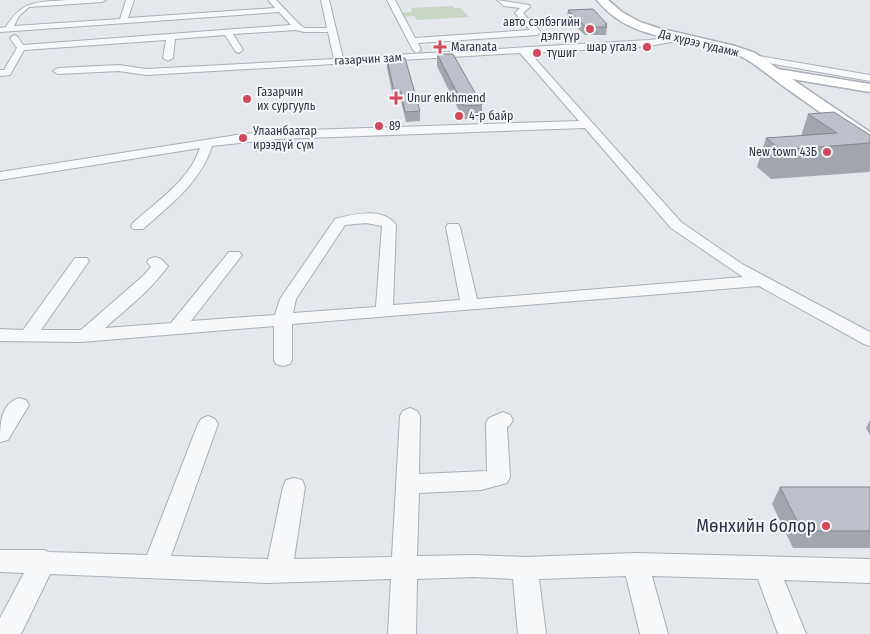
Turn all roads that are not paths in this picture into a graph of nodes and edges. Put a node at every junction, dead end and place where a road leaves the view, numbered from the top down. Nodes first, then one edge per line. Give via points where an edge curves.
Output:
1 (102, 0) edge
2 (130, 0) edge
3 (272, 0) edge
4 (325, 0) edge
5 (391, 0) edge
6 (501, 0) edge
7 (602, 0) edge
8 (281, 10) junction
9 (123, 22) junction
10 (297, 27) junction
11 (5, 29) edge
12 (332, 30) junction
13 (228, 33) junction
14 (171, 37) junction
15 (679, 38) junction
16 (412, 41) junction
17 (20, 48) junction
18 (239, 50) dead end
19 (523, 51) junction
20 (420, 57) junction
21 (168, 58) dead end
22 (753, 58) junction
23 (339, 61) junction
24 (58, 71) dead end
25 (773, 72) junction
26 (4, 73) edge
27 (870, 78) edge
28 (0, 83) edge
29 (870, 89) edge
30 (853, 111) junction
31 (588, 124) junction
32 (870, 140) edge
33 (207, 144) junction
34 (1, 176) edge
35 (138, 226) dead end
36 (453, 227) dead end
37 (234, 255) dead end
38 (82, 261) dead end
39 (155, 262) dead end
40 (760, 281) junction
41 (470, 305) junction
42 (384, 312) junction
43 (283, 319) junction
44 (177, 327) junction
45 (0, 335) edge
46 (28, 335) junction
47 (88, 335) junction
48 (870, 340) edge
49 (283, 360) dead end
50 (19, 405) dead end
51 (410, 416) dead end
52 (504, 420) dead end
53 (208, 424) dead end
54 (0, 434) edge
55 (408, 484) junction
56 (294, 487) dead end
57 (0, 560) edge
58 (44, 561) junction
59 (636, 564) junction
60 (155, 566) junction
61 (526, 568) junction
62 (767, 568) junction
63 (406, 569) junction
64 (279, 571) junction
65 (870, 571) edge
66 (6, 634) edge
67 (402, 634) edge
68 (532, 634) edge
69 (654, 634) edge
70 (792, 634) edge

1 - 11 street via 27,4
2 - 9 street
3 - 8 street
4 - 12 street
5 - 16 street
6 - 16 street via 526,7 519,14 537,32
7 - 15 main road, Да хүрээ гудамж via 641,28
8 - 9 street
8 - 10 street
9 - 11 street via 56,23
10 - 12 street
10 - 13 street
11 - 17 street
12 - 23 street
13 - 14 street
13 - 18 street
14 - 17 street via 98,46
14 - 21 street
15 - 19 street, газарчин зам via 649,44
15 - 22 main road, Да хүрээ гудамж via 730,49
16 - 20 street
17 - 26 street
19 - 20 street, газарчин зам
19 - 31 street
20 - 23 street, газарчин зам
22 - 25 main road, Да хүрээ гудамж
22 - 27 street
23 - 24 street, газарчин зам via 146,72 119,68
25 - 29 main road
25 - 30 main road, Да хүрээ гудамж
26 - 28 street
29 - 30 main road
30 - 32 main road, Да хүрээ гудамж
31 - 33 street via 278,135
31 - 40 street via 676,225
33 - 34 street
33 - 35 street via 204,157 188,178
36 - 41 street
37 - 44 street
38 - 46 street
39 - 47 street via 160,266 150,278
40 - 41 street
40 - 48 street
41 - 42 street
42 - 43 street
42 - 43 street via 389,225 385,221 350,219 340,222 288,299
43 - 44 street
43 - 49 street
44 - 47 street
45 - 46 street
46 - 47 street
50 - 54 street
51 - 55 street
52 - 55 street via 496,423 499,477 481,481
53 - 60 street
55 - 63 street
56 - 64 street
57 - 58 street
58 - 60 street
58 - 66 street
59 - 61 street
59 - 62 street
59 - 69 street
60 - 64 street
61 - 63 street
61 - 68 street
62 - 65 street
62 - 70 street
63 - 64 street
63 - 67 street

